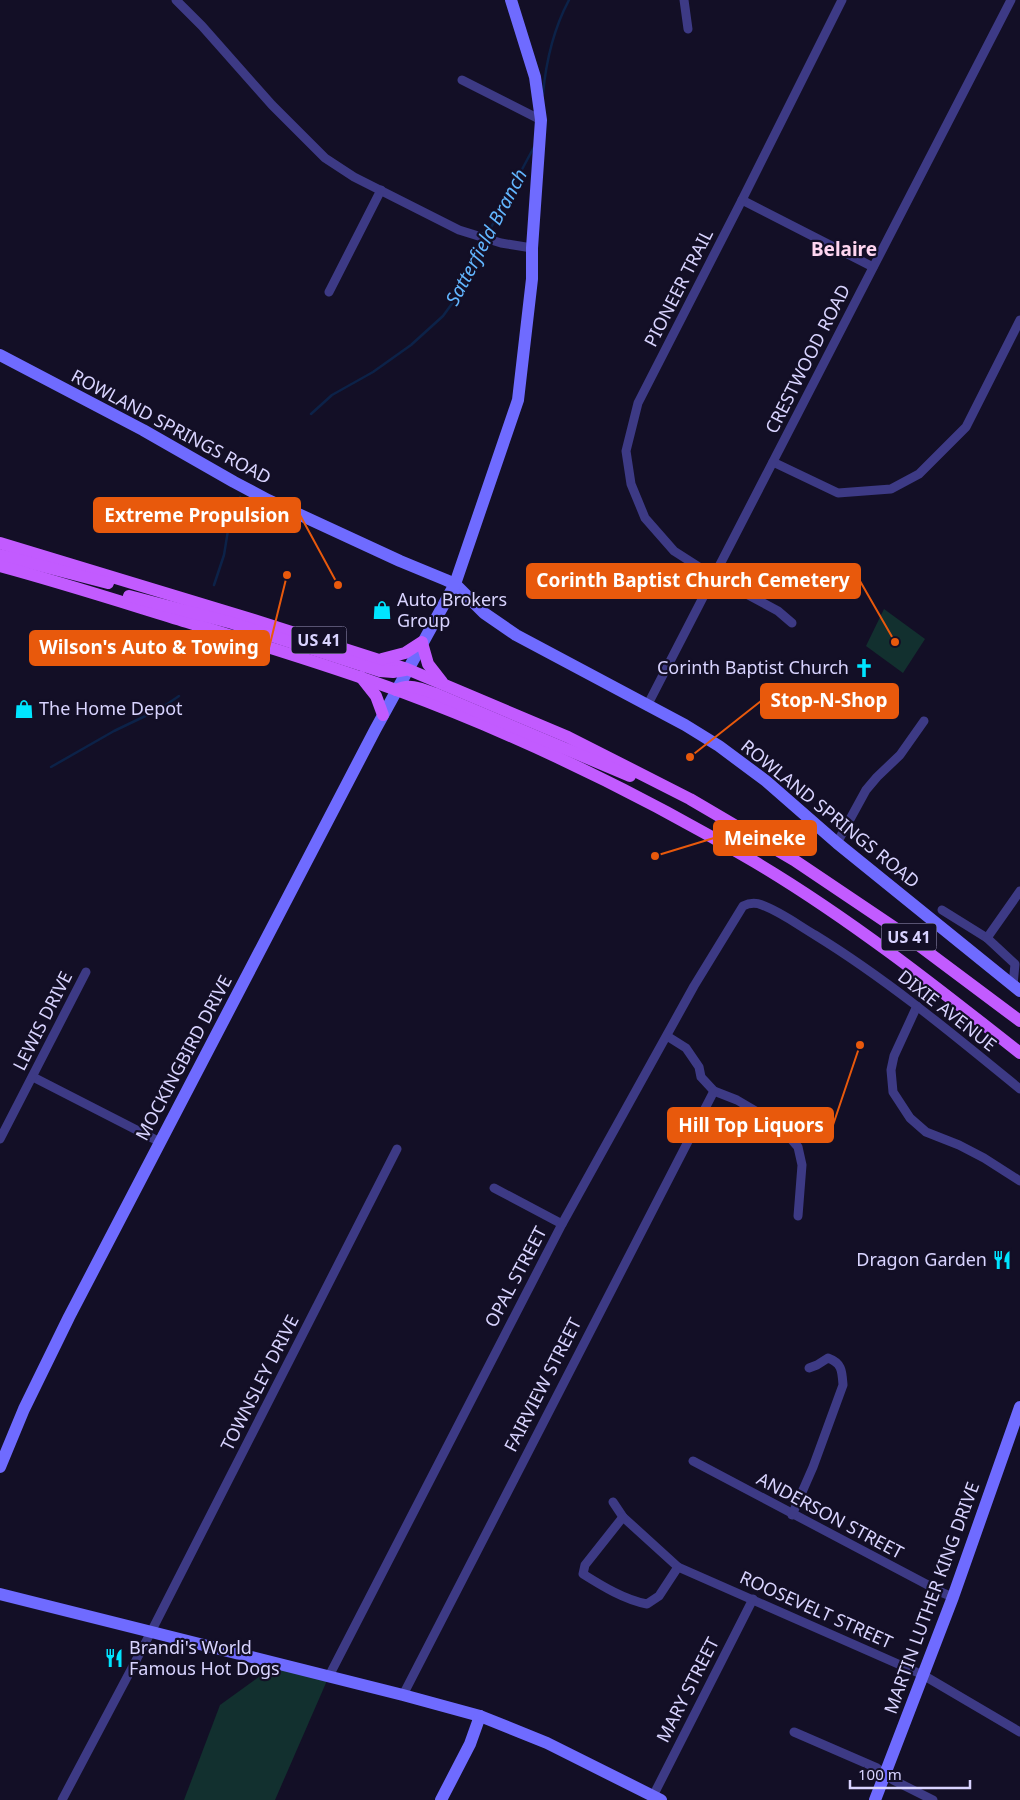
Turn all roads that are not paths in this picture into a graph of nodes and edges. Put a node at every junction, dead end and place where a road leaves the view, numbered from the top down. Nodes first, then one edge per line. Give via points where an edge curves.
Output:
1 (176, 0) edge
2 (512, 0) edge
3 (684, 0) edge
4 (842, 0) edge
5 (1011, 0) edge
6 (688, 28) dead end
7 (462, 80) dead end
8 (541, 120) junction
9 (381, 190) junction
10 (742, 200) junction
11 (532, 248) junction
12 (873, 267) junction
13 (329, 292) dead end
14 (1020, 320) edge
15 (0, 355) edge
16 (773, 462) junction
17 (0, 543) edge
18 (0, 556) edge
19 (0, 566) edge
20 (713, 576) junction
21 (455, 584) junction
22 (140, 585) junction
23 (89, 592) junction
24 (792, 623) dead end
25 (422, 642) junction
26 (379, 660) junction
27 (407, 669) junction
28 (361, 678) junction
29 (444, 684) junction
30 (396, 690) junction
31 (647, 706) junction
32 (383, 715) junction
33 (924, 720) dead end
34 (658, 782) junction
35 (837, 844) junction
36 (1020, 890) edge
37 (747, 904) joint
38 (942, 910) dead end
39 (987, 938) junction
40 (86, 972) dead end
41 (1017, 988) edge
42 (917, 1006) junction
43 (1020, 1021) edge
44 (667, 1036) junction
45 (1020, 1053) edge
46 (33, 1077) junction
47 (1020, 1089) edge
48 (714, 1091) junction
49 (0, 1139) edge
50 (160, 1142) junction
51 (397, 1149) dead end
52 (1020, 1181) edge
53 (494, 1188) dead end
54 (798, 1216) dead end
55 (562, 1224) junction
56 (809, 1368) dead end
57 (1020, 1408) edge
58 (692, 1461) dead end
59 (0, 1467) edge
60 (613, 1502) dead end
61 (792, 1514) junction
62 (622, 1517) junction
63 (678, 1566) junction
64 (0, 1594) edge
65 (953, 1597) junction
66 (753, 1599) junction
67 (151, 1632) junction
68 (329, 1676) junction
69 (923, 1676) junction
70 (403, 1694) junction
71 (480, 1716) junction
72 (794, 1732) dead end
73 (1020, 1732) edge
74 (885, 1774) junction
75 (657, 1798) edge
76 (62, 1800) edge
77 (442, 1800) edge
78 (875, 1800) edge
79 (934, 1800) edge

1 - 9 street via 325,158
2 - 8 street, MOCKINGBIRD DRIVE via 534,77
3 - 6 street
4 - 10 street, PIONEER TRAIL
5 - 12 street, CRESTWOOD ROAD
7 - 8 street
8 - 11 street, MOCKINGBIRD DRIVE
9 - 11 street via 459,230
9 - 13 street
10 - 12 street
10 - 20 street, PIONEER TRAIL via 638,403 626,452 630,484 645,518 674,551
11 - 21 street, MOCKINGBIRD DRIVE via 532,279 518,400
12 - 16 street, CRESTWOOD ROAD
14 - 16 street via 966,427 919,474 891,489 838,493
15 - 21 street, ROWLAND SPRINGS ROAD via 260,495
16 - 20 street, CRESTWOOD ROAD
17 - 22 main road, US 41
18 - 22 main road via 115,584
19 - 23 main road, US 41
20 - 24 street, PIONEER TRAIL via 778,611
20 - 31 street, CRESTWOOD ROAD
21 - 25 street, MOCKINGBIRD DRIVE
21 - 31 street, ROWLAND SPRINGS ROAD via 504,628
22 - 26 main road, US 41
23 - 27 main road via 125,595 179,608 380,671
23 - 28 main road, US 41
25 - 26 main road via 405,654
25 - 27 street, MOCKINGBIRD DRIVE
25 - 29 main road via 428,664
26 - 27 main road, US 41
27 - 29 main road, US 41
27 - 30 street, MOCKINGBIRD DRIVE
28 - 30 main road, US 41
28 - 32 main road via 376,696
29 - 34 main road, US 41 via 568,737
30 - 32 street, MOCKINGBIRD DRIVE
30 - 34 main road via 408,686 427,691 632,777
30 - 45 main road, US 41 via 567,762 653,804 724,844 865,934
31 - 35 street, ROWLAND SPRINGS ROAD via 733,756
32 - 50 street, MOCKINGBIRD DRIVE
33 - 35 street via 900,755 866,790
34 - 43 main road, US 41 via 827,882 901,932
35 - 41 street, ROWLAND SPRINGS ROAD
36 - 39 street
37 - 42 street, DIXIE AVENUE via 762,905 778,913 856,961
37 - 44 street, OPAL STREET via 740,909
38 - 39 street
39 - 41 street via 1015,964
40 - 46 street, LEWIS DRIVE
42 - 47 street, DIXIE AVENUE
42 - 52 street via 894,1056 892,1092 910,1118 926,1132 976,1154
44 - 48 street via 686,1048 699,1067 701,1077
44 - 55 street, OPAL STREET
46 - 49 street, LEWIS DRIVE
46 - 50 street
48 - 54 street via 737,1100 779,1125 798,1148 802,1165
48 - 70 street, FAIRVIEW STREET
50 - 59 street, MOCKINGBIRD DRIVE via 65,1325
51 - 67 street, TOWNSLEY DRIVE
53 - 55 street
55 - 68 street, OPAL STREET
56 - 61 street via 828,1358 836,1361 842,1371 843,1385
57 - 65 street, MARTIN LUTHER KING DRIVE
58 - 61 street, ANDERSON STREET
60 - 62 street, ROOSEVELT STREET
61 - 65 street, ANDERSON STREET
62 - 63 street, ROOSEVELT STREET
62 - 63 street via 586,1565 583,1574 602,1586 648,1604 659,1596
63 - 66 street, ROOSEVELT STREET
64 - 67 street
65 - 69 street, MARTIN LUTHER KING DRIVE
66 - 69 street, ROOSEVELT STREET
66 - 75 street, MARY STREET
67 - 68 street
67 - 76 street, TOWNSLEY DRIVE
68 - 70 street
69 - 73 street, ROOSEVELT STREET
69 - 74 street, MARTIN LUTHER KING DRIVE
70 - 71 street
71 - 75 street via 547,1743
71 - 77 street
72 - 74 street
74 - 78 street, MARTIN LUTHER KING DRIVE
74 - 79 street

